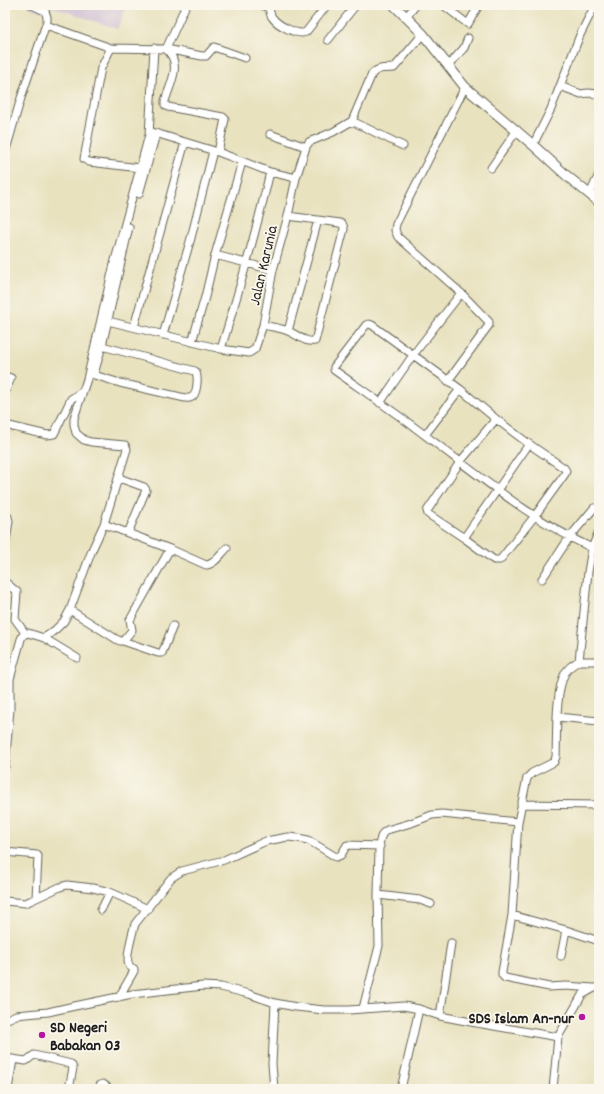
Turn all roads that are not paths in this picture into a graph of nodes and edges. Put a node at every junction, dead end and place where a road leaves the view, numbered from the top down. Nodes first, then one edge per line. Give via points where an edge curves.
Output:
1 (32, 5) edge
2 (186, 5) edge
3 (262, 5) edge
4 (327, 5) edge
5 (356, 5) edge
6 (394, 5) edge
7 (416, 5) edge
8 (443, 5) edge
9 (479, 5) edge
10 (595, 5) edge
11 (406, 17) junction
12 (46, 25) junction
13 (423, 34) junction
14 (468, 38) dead end
15 (328, 40) dead end
16 (111, 48) junction
17 (154, 48) junction
18 (166, 49) junction
19 (245, 58) dead end
20 (448, 66) junction
21 (560, 86) junction
22 (465, 87) junction
23 (599, 94) edge
24 (352, 121) junction
25 (517, 130) junction
26 (153, 133) junction
27 (270, 134) dead end
28 (185, 142) junction
29 (533, 145) junction
30 (403, 146) dead end
31 (306, 147) junction
32 (215, 151) junction
33 (5, 153) edge
34 (242, 162) junction
35 (140, 168) junction
36 (491, 168) dead end
37 (270, 172) junction
38 (599, 174) edge
39 (296, 178) junction
40 (590, 194) junction
41 (599, 202) edge
42 (288, 216) junction
43 (318, 220) junction
44 (215, 255) junction
45 (246, 263) junction
46 (274, 270) junction
47 (461, 293) junction
48 (108, 321) junction
49 (263, 325) junction
50 (134, 327) junction
51 (288, 331) junction
52 (163, 335) junction
53 (192, 342) junction
54 (102, 346) junction
55 (221, 349) junction
56 (413, 355) junction
57 (91, 374) junction
58 (5, 376) edge
59 (448, 381) junction
60 (460, 389) junction
61 (83, 391) junction
62 (5, 392) edge
63 (380, 403) junction
64 (496, 419) junction
65 (5, 425) edge
66 (425, 435) junction
67 (529, 444) junction
68 (460, 462) junction
69 (119, 478) junction
70 (498, 490) junction
71 (594, 508) dead end
72 (5, 517) edge
73 (534, 517) junction
74 (104, 524) junction
75 (599, 531) edge
76 (128, 533) junction
77 (464, 538) junction
78 (569, 538) junction
79 (5, 547) edge
80 (226, 548) dead end
81 (592, 548) junction
82 (170, 549) junction
83 (542, 579) dead end
84 (5, 582) edge
85 (70, 610) junction
86 (173, 626) dead end
87 (24, 633) junction
88 (44, 638) junction
89 (123, 641) junction
90 (77, 658) dead end
91 (579, 661) junction
92 (599, 661) edge
93 (8, 678) edge
94 (557, 717) junction
95 (599, 721) edge
96 (5, 766) edge
97 (521, 804) junction
98 (599, 805) edge
99 (518, 822) junction
100 (380, 846) junction
101 (5, 852) edge
102 (110, 892) junction
103 (378, 895) junction
104 (36, 898) junction
105 (5, 901) edge
106 (431, 904) dead end
107 (101, 910) dead end
108 (148, 910) junction
109 (512, 915) junction
110 (566, 930) junction
111 (599, 941) edge
112 (451, 943) dead end
113 (561, 956) dead end
114 (597, 988) edge
115 (119, 997) junction
116 (275, 1003) junction
117 (363, 1008) junction
118 (419, 1009) junction
119 (440, 1016) junction
120 (5, 1020) edge
121 (558, 1037) junction
122 (5, 1058) edge
123 (13, 1060) junction
124 (8, 1089) edge
125 (69, 1089) edge
126 (99, 1089) edge
127 (110, 1089) edge
128 (274, 1089) edge
129 (402, 1089) edge
130 (553, 1089) edge

1 - 12 street via 44,11 47,17
2 - 18 street
3 - 4 street via 269,8 272,18 282,25 292,31 303,33
5 - 15 street
6 - 11 street
7 - 11 street
8 - 9 street via 468,24
10 - 21 street
11 - 13 street
12 - 16 street
12 - 33 street
13 - 20 street
13 - 24 street via 394,68 379,68 372,74
14 - 20 street via 464,48
16 - 17 street
16 - 35 street via 101,68 84,158 89,162
17 - 18 street
17 - 26 street
18 - 19 street via 206,56 214,47
18 - 32 street via 174,58 175,71 165,105 225,119
20 - 22 street
21 - 23 street via 582,94
21 - 29 street
22 - 25 street
22 - 47 street via 395,230 398,237
24 - 30 street
24 - 31 street via 309,142
25 - 29 street
25 - 36 street
26 - 28 street
26 - 35 street
26 - 48 street
27 - 31 street
28 - 32 street
28 - 50 street
29 - 40 street
31 - 39 street, Jalan Karunia
32 - 34 street
32 - 52 street
34 - 37 street
34 - 44 street
35 - 57 street via 114,264
37 - 39 street
37 - 45 street
38 - 40 street
39 - 42 street, Jalan Karunia
40 - 41 street
42 - 43 street
42 - 46 street, Jalan Karunia
43 - 51 street
43 - 51 street via 340,223 344,229 315,341 305,341
44 - 45 street
44 - 53 street
45 - 46 street
45 - 55 street
46 - 49 street, Jalan Karunia
47 - 56 street
47 - 59 street via 487,319 489,325
48 - 50 street
48 - 54 street
49 - 51 street
49 - 55 street, Jalan Karunia via 255,349 249,353
50 - 52 street
52 - 53 street
53 - 55 street
54 - 57 street
54 - 57 street via 195,371 198,377 194,395 185,398
56 - 59 street
56 - 63 street
56 - 63 street via 369,324 334,367 334,370
57 - 61 street
58 - 62 street via 11,378
59 - 60 street
60 - 64 street
60 - 66 street
61 - 65 street via 71,399 54,434 46,435
61 - 69 street via 74,418 74,430 80,437 91,442 125,445 127,449
63 - 66 street
64 - 67 street
64 - 68 street
66 - 68 street
67 - 70 street
67 - 73 street via 566,471
68 - 70 street
68 - 77 street via 428,514
69 - 74 street
69 - 76 street via 146,490
70 - 73 street
70 - 77 street
71 - 78 street
72 - 79 street via 8,517 9,521
73 - 77 street via 500,560 494,560
73 - 78 street
74 - 76 street
74 - 85 street
75 - 81 street
76 - 82 street
78 - 81 street
78 - 83 street
80 - 82 street via 209,565
81 - 91 street
82 - 89 street via 130,620 132,630
84 - 87 street via 17,592 15,619
85 - 88 street via 64,621
85 - 89 street
86 - 89 street via 162,653
87 - 88 street
87 - 93 street
88 - 90 street
91 - 92 street
91 - 94 street via 572,664 561,684
93 - 96 street via 10,708
94 - 95 street
94 - 97 street via 554,762 527,778
97 - 98 street
97 - 99 street
99 - 100 street via 442,814 387,830 381,837
99 - 109 street
100 - 103 street
100 - 108 street via 350,844 336,857 308,840 288,838 266,842 224,860 182,871 171,878
101 - 104 street via 38,856
102 - 104 street via 66,885
102 - 107 street
102 - 108 street
103 - 106 street via 420,900
103 - 117 street via 378,946
104 - 105 street via 24,903
108 - 115 street via 135,924 128,963 134,970
109 - 110 street
109 - 114 street via 502,972 504,978 549,987
110 - 111 street
110 - 113 street
112 - 119 street
114 - 121 street via 582,995
115 - 116 street via 183,988 221,986
115 - 120 street via 48,1012 16,1015
116 - 117 street via 324,1010
116 - 128 street via 272,1064
117 - 118 street via 404,1006
118 - 119 street
118 - 129 street
119 - 121 street
121 - 130 street
122 - 123 street
123 - 124 street
123 - 125 street via 26,1061 34,1055 71,1064 73,1068
126 - 127 street via 103,1084

